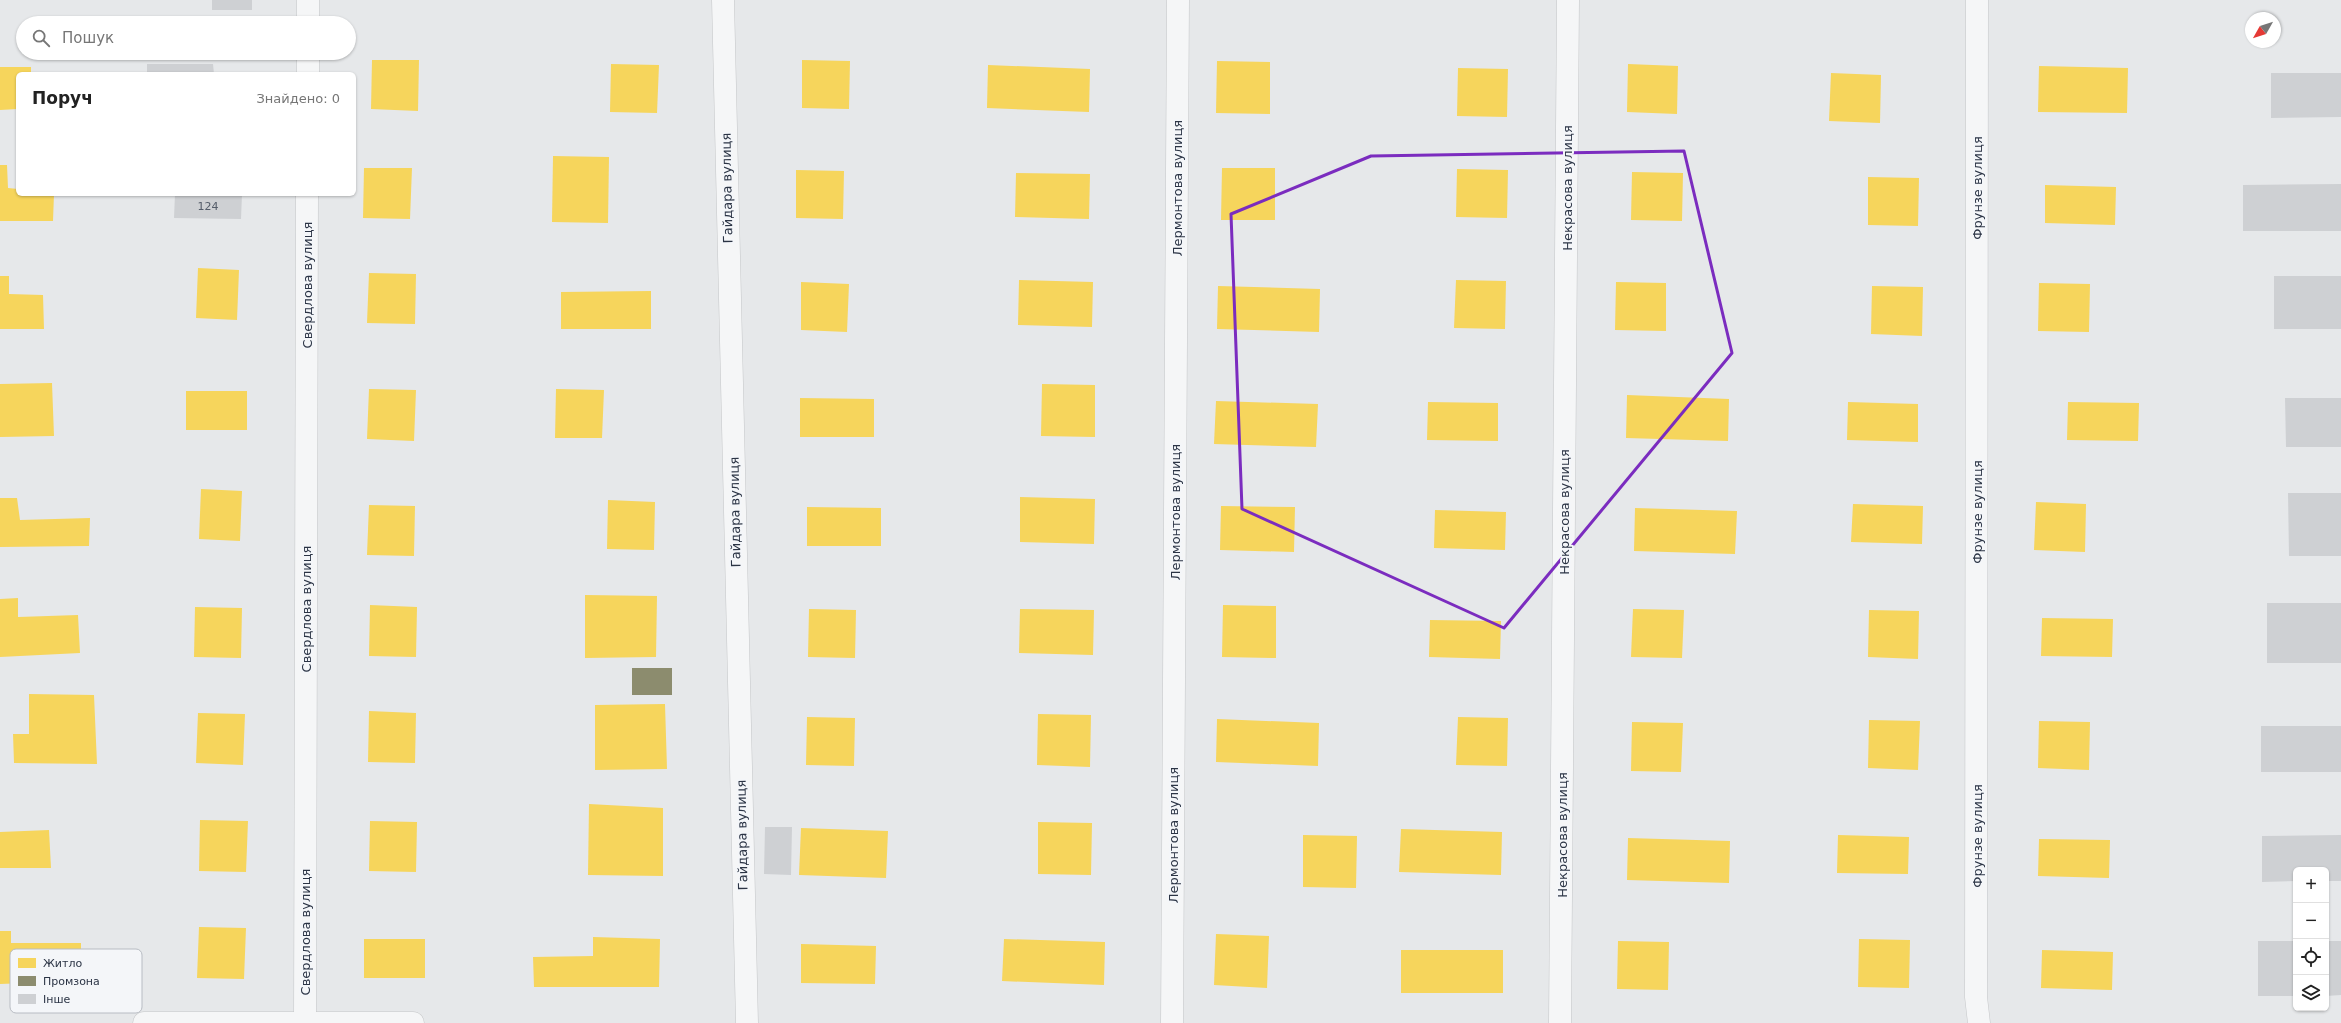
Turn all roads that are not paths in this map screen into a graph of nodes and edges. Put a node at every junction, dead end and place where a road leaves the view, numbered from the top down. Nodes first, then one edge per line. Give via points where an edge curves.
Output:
1 (308, 0) edge
2 (723, 0) edge
3 (1178, 0) edge
4 (1568, 0) edge
5 (1977, 0) edge
6 (308, 16) edge
7 (308, 60) edge
8 (308, 72) edge
9 (307, 196) edge
10 (305, 1022) edge
11 (144, 1023) edge
12 (413, 1023) edge
13 (747, 1023) edge
14 (1172, 1023) edge
15 (1560, 1023) edge
16 (1979, 1023) edge

1 - 6 street
2 - 13 street, Гайдара вулиця
3 - 14 street, Лермонтова вулиця
4 - 15 street, Некрасова вулиця
5 - 16 street, Фрунзе вулиця via 1976,997
7 - 8 street
9 - 10 street, Свердлова вулиця
10 - 11 street
10 - 12 street

